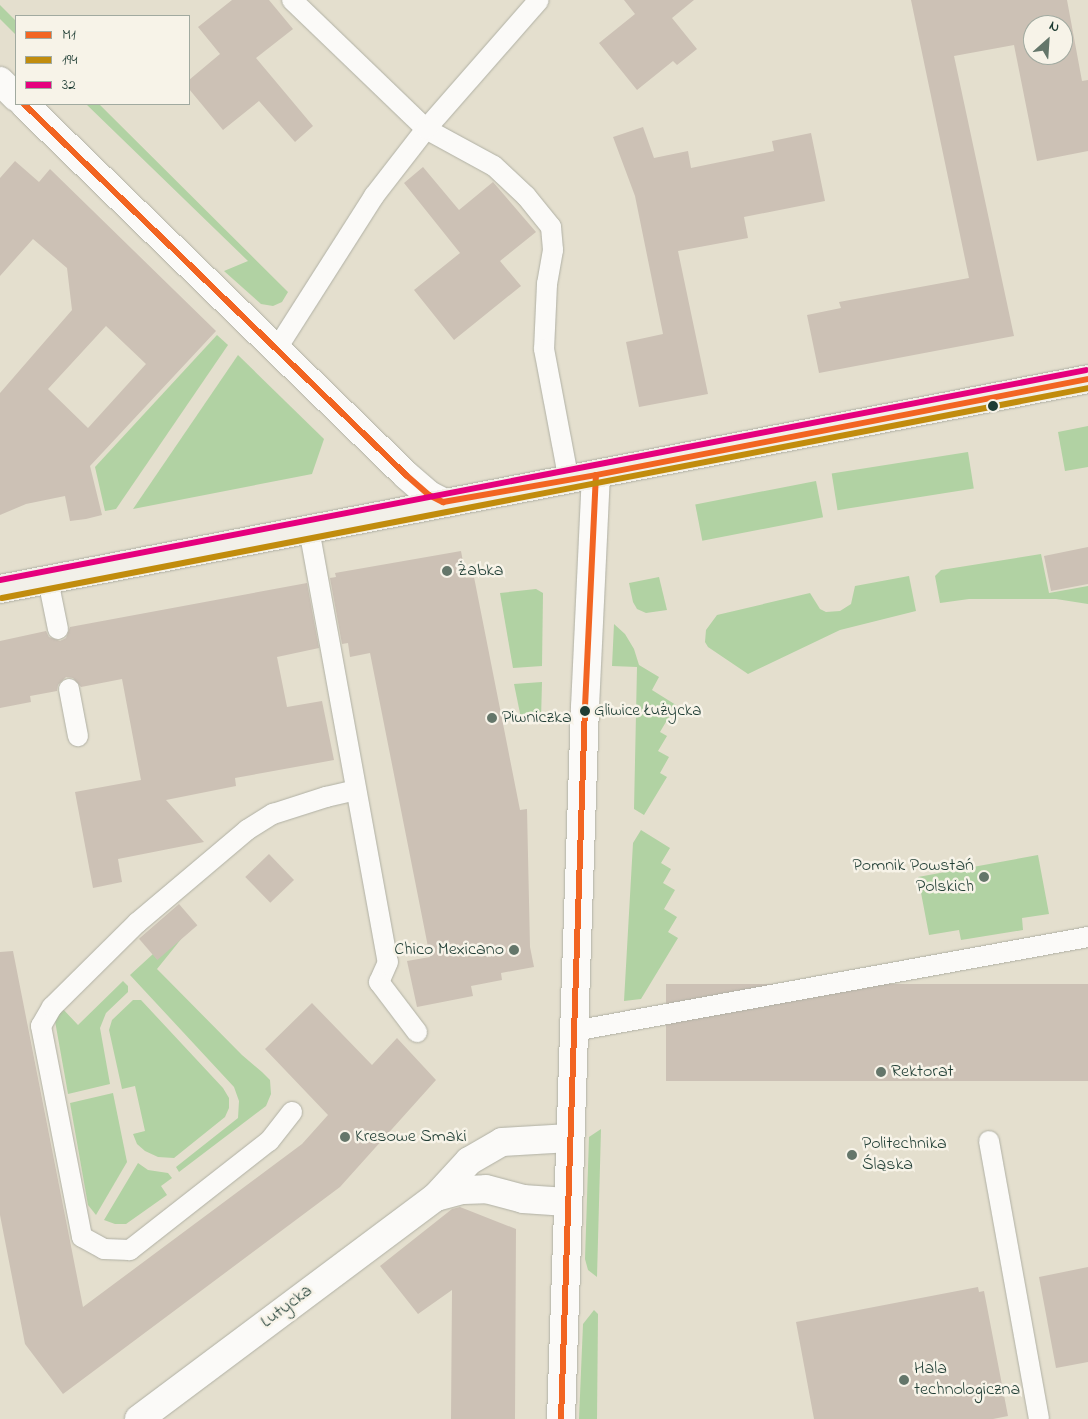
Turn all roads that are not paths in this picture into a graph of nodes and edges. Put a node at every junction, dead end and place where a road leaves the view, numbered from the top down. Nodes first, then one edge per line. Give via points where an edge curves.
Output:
1 (292, 0) edge
2 (539, 0) edge
3 (0, 81) edge
4 (15, 95) edge
5 (25, 105) edge
6 (426, 129) junction
7 (276, 350) junction
8 (1088, 379) edge
9 (596, 475) junction
10 (569, 480) junction
11 (444, 502) junction
12 (309, 529) junction
13 (48, 580) junction
14 (0, 589) edge
15 (58, 629) dead end
16 (69, 689) dead end
17 (78, 736) dead end
18 (356, 790) junction
19 (1088, 937) edge
20 (417, 1032) dead end
21 (574, 1032) junction
22 (292, 1112) dead end
23 (570, 1138) junction
24 (989, 1141) dead end
25 (436, 1197) junction
26 (567, 1202) junction
27 (139, 1419) edge
28 (561, 1419) edge
29 (1039, 1419) edge

1 - 6 lane
2 - 6 lane
3 - 4 street
5 - 7 street
6 - 7 lane via 374,196
6 - 10 lane via 494,166 526,196 551,227 553,250 547,284 544,349
7 - 11 street via 418,486
8 - 9 main road
9 - 10 main road
9 - 21 street
10 - 11 main road
11 - 12 main road
12 - 13 main road
12 - 18 lane
13 - 14 main road
13 - 15 lane
16 - 17 lane
18 - 20 lane via 388,962 379,982
18 - 22 lane via 273,814 247,830 137,923 52,1006 41,1026 82,1236 104,1249 130,1250 269,1141
19 - 21 lane
21 - 23 street
23 - 25 street, Lutycka via 502,1142 469,1161
23 - 26 street
24 - 29 lane
25 - 26 street, Lutycka via 486,1189 523,1199
25 - 27 street, Lutycka
26 - 28 street

